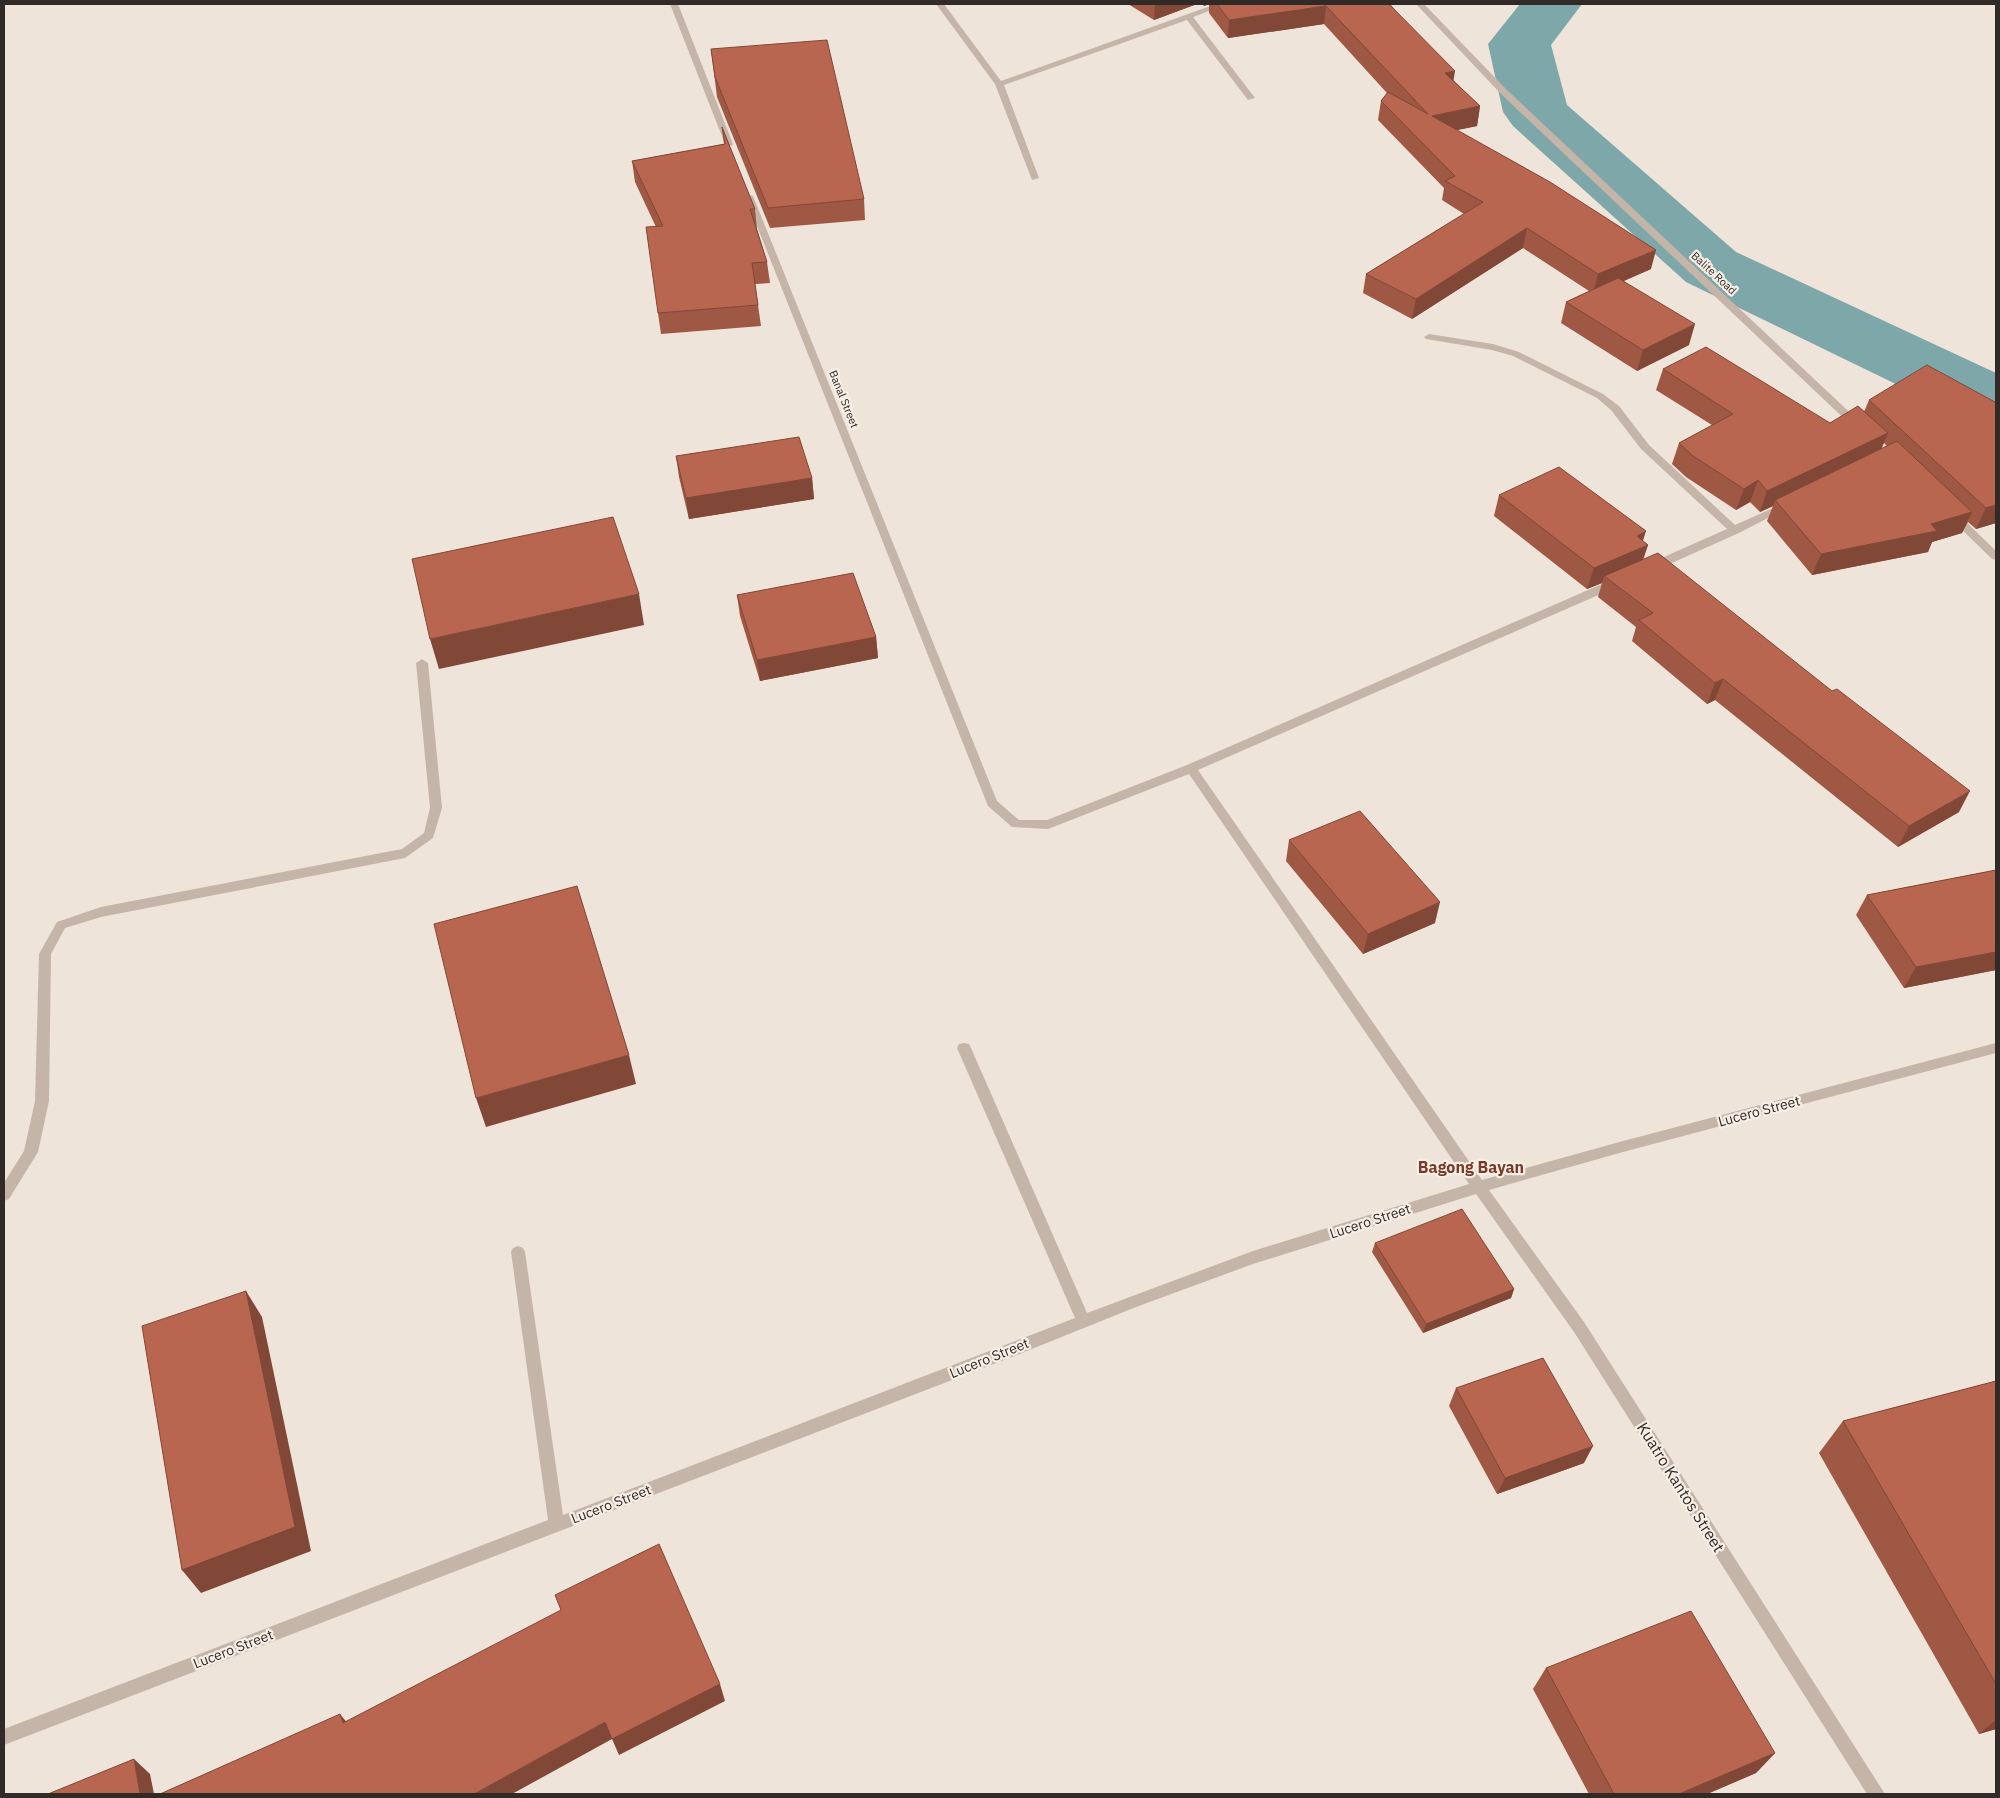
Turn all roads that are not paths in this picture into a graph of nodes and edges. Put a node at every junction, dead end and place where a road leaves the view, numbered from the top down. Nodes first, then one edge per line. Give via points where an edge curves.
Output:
1 (674, 4) edge
2 (940, 4) edge
3 (1223, 4) edge
4 (1420, 4) edge
5 (1188, 16) junction
6 (999, 84) junction
7 (1251, 98) dead end
8 (735, 158) edge
9 (1035, 178) dead end
10 (746, 186) edge
11 (1429, 337) dead end
12 (1868, 435) edge
13 (1795, 502) edge
14 (1948, 510) edge
15 (1735, 531) junction
16 (1996, 557) edge
17 (1644, 571) edge
18 (1626, 578) edge
19 (422, 662) dead end
20 (1191, 768) junction
21 (964, 1048) dead end
22 (1996, 1048) edge
23 (1478, 1185) junction
24 (4, 1195) edge
25 (518, 1252) dead end
26 (1083, 1320) junction
27 (557, 1525) junction
28 (4, 1737) edge
29 (1877, 1794) edge

1 - 8 street
2 - 6 street
3 - 5 street
4 - 12 street, Balite Road via 1504,92
5 - 6 street
5 - 7 street
6 - 9 street
10 - 20 street, Banal Street via 992,803 1016,824 1048,825
11 - 15 street via 1516,354 1600,396 1615,408 1645,447
13 - 15 street
14 - 16 street
15 - 17 street
18 - 20 street
19 - 24 street via 436,808 429,835 405,853 101,912 61,925 45,954 42,1102 31,1152
20 - 23 street, Kuatro Kantos Street
21 - 26 street
22 - 23 street, Lucero Street
23 - 26 street, Lucero Street via 1151,1293
23 - 29 street, Kuatro Kantos Street via 1579,1326
25 - 27 street
26 - 27 street, Lucero Street
27 - 28 street, Lucero Street

